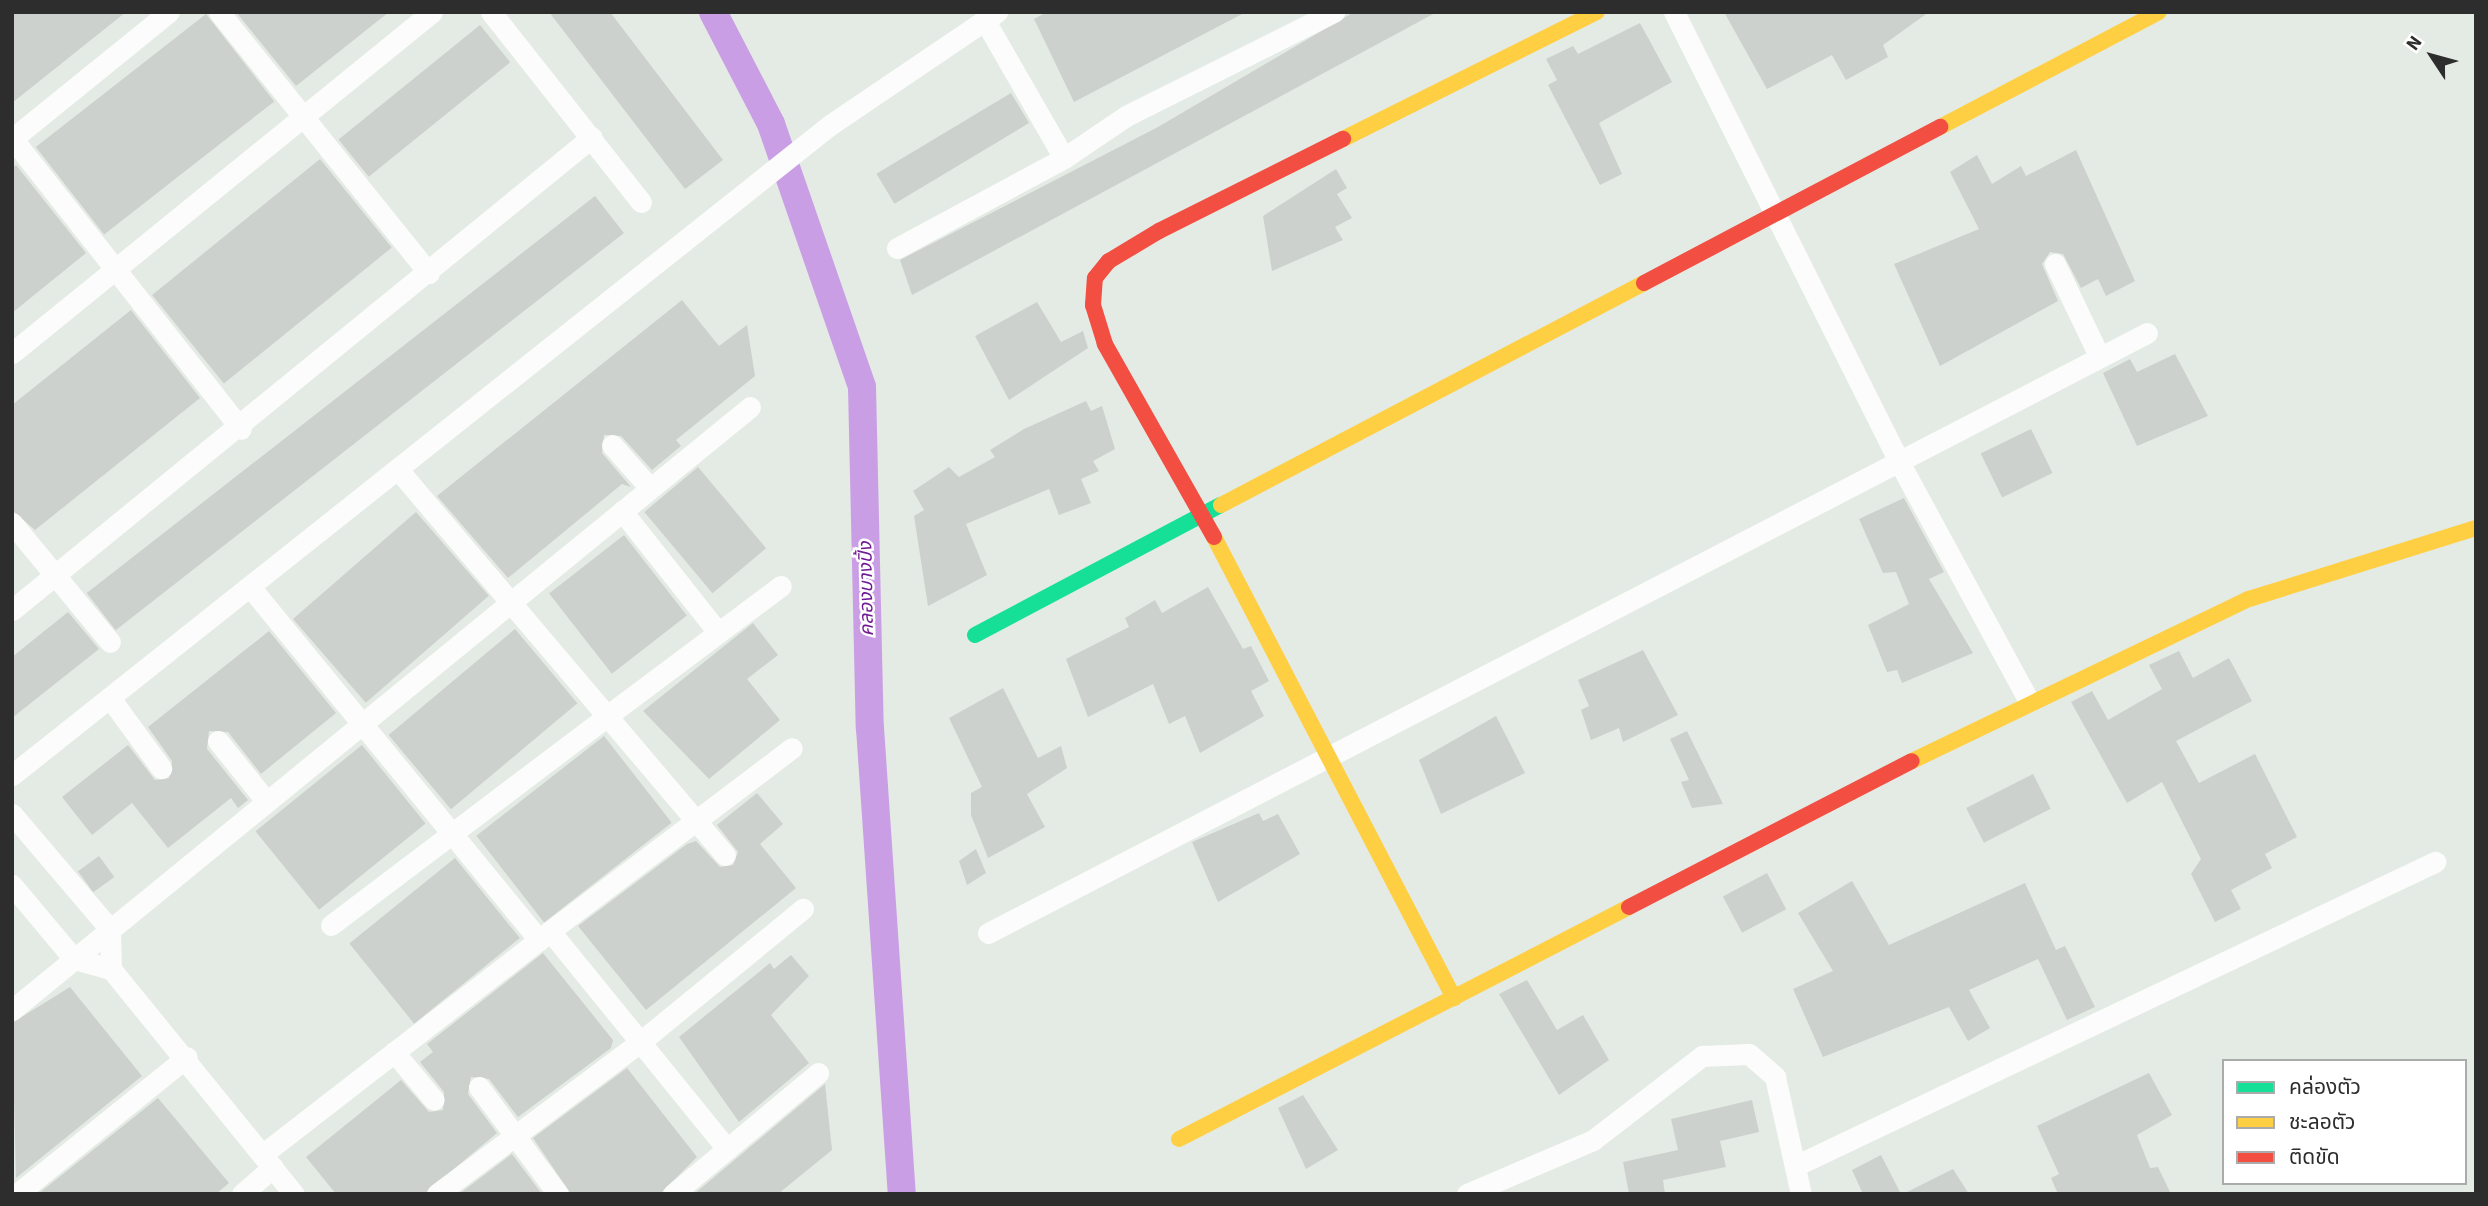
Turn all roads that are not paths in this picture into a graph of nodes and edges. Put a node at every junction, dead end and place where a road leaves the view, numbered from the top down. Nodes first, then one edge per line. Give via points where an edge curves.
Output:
1 (169, 12) edge
2 (219, 12) edge
3 (432, 12) edge
4 (492, 12) edge
5 (1334, 12) edge
6 (1597, 12) edge
7 (1674, 12) edge
8 (2159, 12) edge
9 (990, 16) edge
10 (303, 117) junction
11 (592, 137) junction
12 (12, 139) edge
13 (1064, 158) junction
14 (641, 202) dead end
15 (1776, 213) junction
16 (897, 248) dead end
17 (2055, 264) dead end
18 (117, 268) junction
19 (429, 272) junction
20 (2147, 333) dead end
21 (12, 353) edge
22 (2099, 356) junction
23 (750, 407) dead end
24 (241, 429) junction
25 (612, 445) dead end
26 (1898, 458) junction
27 (400, 472) junction
28 (650, 488) junction
29 (622, 511) junction
30 (1202, 511) junction
31 (12, 523) edge
32 (2476, 528) edge
33 (56, 576) junction
34 (781, 586) dead end
35 (251, 588) junction
36 (514, 603) junction
37 (12, 610) edge
38 (717, 631) junction
39 (975, 635) dead end
40 (110, 642) dead end
41 (110, 698) junction
42 (2029, 701) junction
43 (607, 716) junction
44 (361, 722) junction
45 (218, 741) dead end
46 (792, 748) dead end
47 (1327, 754) junction
48 (161, 768) dead end
49 (12, 775) edge
50 (266, 800) junction
51 (12, 814) edge
52 (692, 817) junction
53 (455, 832) junction
54 (725, 855) dead end
55 (2435, 862) dead end
56 (12, 885) edge
57 (803, 909) dead end
58 (331, 925) dead end
59 (110, 929) junction
60 (988, 933) dead end
61 (544, 936) junction
62 (74, 959) junction
63 (111, 969) junction
64 (1454, 998) junction
65 (12, 1010) edge
66 (639, 1043) junction
67 (394, 1052) junction
68 (187, 1057) junction
69 (818, 1073) dead end
70 (479, 1087) dead end
71 (434, 1100) dead end
72 (518, 1137) junction
73 (1179, 1139) dead end
74 (727, 1149) junction
75 (268, 1161) junction
76 (1795, 1166) junction
77 (17, 1194) edge
78 (242, 1194) edge
79 (294, 1194) edge
80 (437, 1194) edge
81 (558, 1194) edge
82 (673, 1194) edge
83 (1467, 1194) edge
84 (1801, 1194) edge

1 - 12 street
2 - 10 street
3 - 10 street
4 - 11 street
5 - 13 street via 1126,116
6 - 30 street via 1159,231 1110,261 1095,278 1093,305 1105,344
7 - 15 street
8 - 15 street
9 - 13 street
9 - 27 street via 830,125
10 - 18 street
10 - 19 street
11 - 14 street
11 - 19 street
12 - 18 street
13 - 16 street
15 - 26 street
15 - 30 street
17 - 22 street
18 - 21 street
18 - 24 street
19 - 24 street
20 - 22 street
22 - 26 street
23 - 28 street
24 - 33 street
25 - 28 street
26 - 42 street
26 - 47 street
27 - 35 street
27 - 36 street
28 - 29 street
29 - 36 street
29 - 38 street
30 - 39 street
30 - 47 street
31 - 33 street
32 - 42 street via 2249,599
33 - 37 street
33 - 40 street
34 - 38 street
35 - 41 street
35 - 44 street
36 - 43 street
36 - 44 street
38 - 43 street
41 - 48 street
41 - 49 street
42 - 64 street
43 - 52 street
43 - 53 street
44 - 50 street
44 - 53 street
45 - 50 street
46 - 52 street
47 - 60 street
47 - 64 street
50 - 59 street
51 - 59 street
52 - 54 street
52 - 61 street
53 - 58 street
53 - 61 street
55 - 76 street
56 - 62 street
57 - 66 street
59 - 62 street
59 - 63 street
61 - 66 street
61 - 67 street
62 - 63 street
62 - 65 street
63 - 68 street
64 - 73 street
66 - 72 street
66 - 74 street
67 - 71 street
67 - 75 street
68 - 75 street
68 - 77 street
69 - 74 street
70 - 72 street
72 - 80 street
72 - 81 street
74 - 82 street
75 - 78 street
75 - 79 street
76 - 83 street via 1775,1077 1749,1054 1702,1056 1593,1140
76 - 84 street

